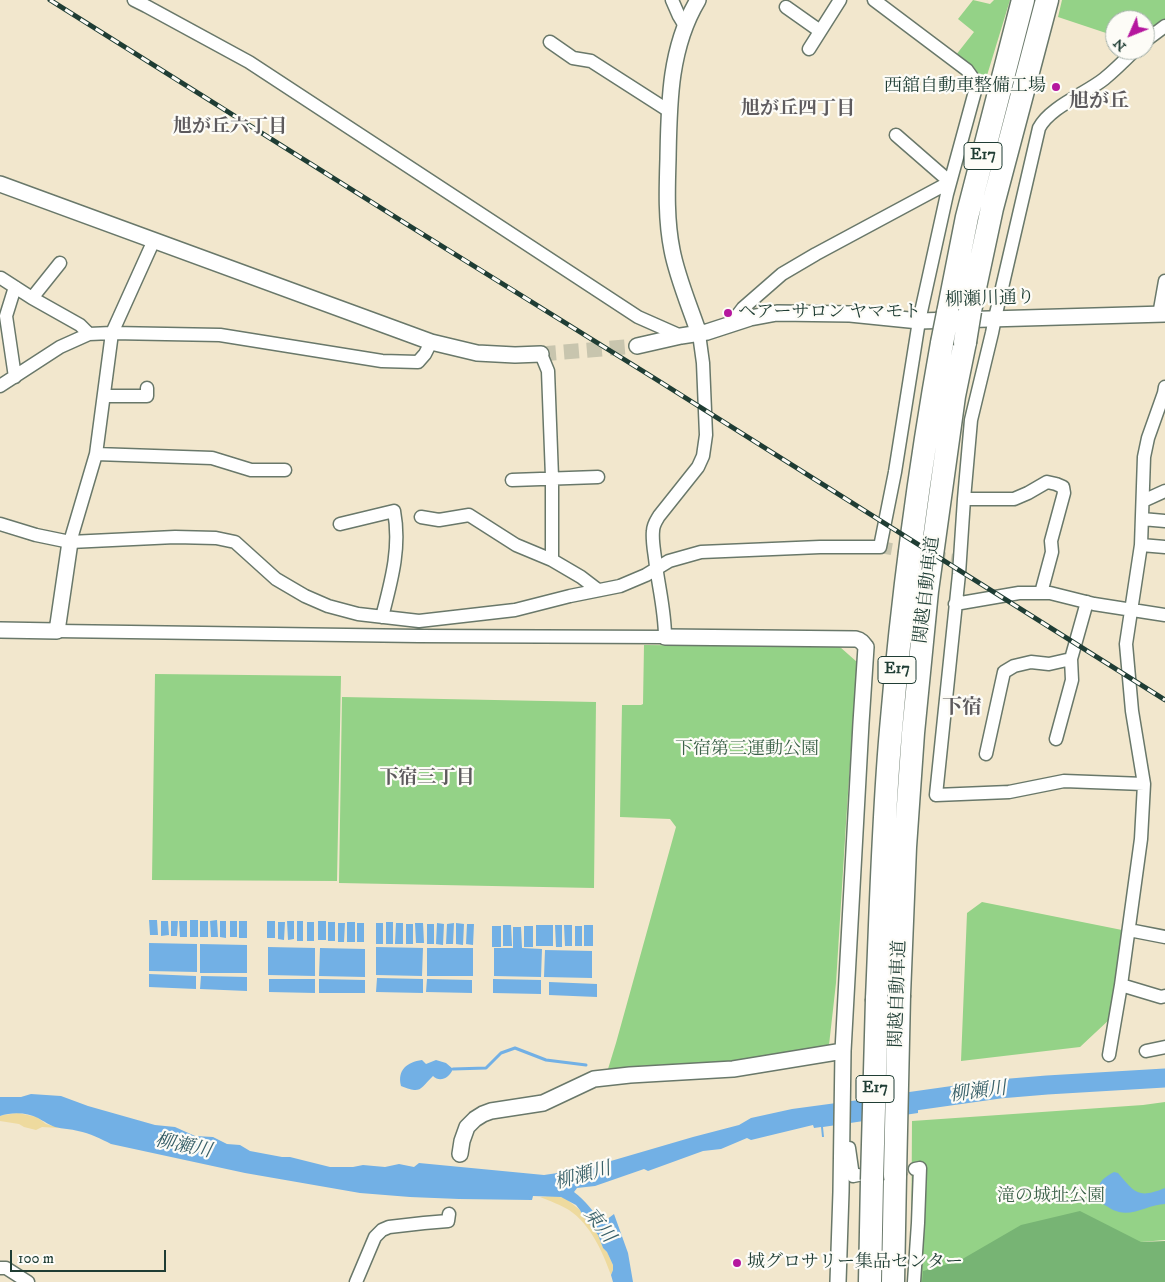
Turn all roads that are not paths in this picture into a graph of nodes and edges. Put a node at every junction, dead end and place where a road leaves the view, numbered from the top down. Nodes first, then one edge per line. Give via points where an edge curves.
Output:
1 (134, 0) edge
2 (672, 0) edge
3 (698, 0) edge
4 (840, 0) edge
5 (874, 0) edge
6 (1023, 0) edge
7 (1047, 0) edge
8 (786, 7) dead end
9 (685, 26) junction
10 (820, 30) junction
11 (550, 42) dead end
12 (808, 49) dead end
13 (1124, 60) edge
14 (669, 111) junction
15 (896, 135) dead end
16 (950, 182) junction
17 (0, 184) edge
18 (154, 240) junction
19 (59, 263) dead end
20 (1, 278) edge
21 (1165, 281) edge
22 (15, 287) junction
23 (32, 298) junction
24 (959, 312) junction
25 (1162, 314) edge
26 (995, 318) junction
27 (918, 321) junction
28 (730, 325) junction
29 (112, 333) junction
30 (89, 334) junction
31 (699, 334) junction
32 (681, 336) junction
33 (430, 342) junction
34 (637, 346) tunnel mouth
35 (541, 354) joint
36 (15, 377) junction
37 (0, 386) edge
38 (1165, 386) edge
39 (147, 388) dead end
40 (104, 396) junction
41 (96, 454) junction
42 (285, 470) dead end
43 (598, 477) dead end
44 (552, 479) junction
45 (512, 480) dead end
46 (1165, 491) edge
47 (964, 499) junction
48 (1143, 501) junction
49 (421, 517) dead end
50 (1142, 519) junction
51 (1165, 521) edge
52 (0, 524) edge
53 (340, 524) dead end
54 (70, 542) junction
55 (1141, 545) junction
56 (1165, 547) edge
57 (552, 560) junction
58 (656, 569) junction
59 (598, 590) junction
60 (1041, 593) junction
61 (1087, 602) junction
62 (955, 604) junction
63 (1132, 610) junction
64 (1165, 615) edge
65 (382, 617) junction
66 (419, 622) junction
67 (0, 630) edge
68 (57, 630) junction
69 (419, 636) junction
70 (665, 637) junction
71 (1071, 659) junction
72 (1056, 739) dead end
73 (986, 754) dead end
74 (1144, 784) junction
75 (1128, 930) junction
76 (1165, 937) edge
77 (1121, 985) junction
78 (1165, 996) edge
79 (888, 997) junction
80 (1165, 1047) edge
81 (843, 1051) junction
82 (1146, 1051) dead end
83 (1109, 1055) dead end
84 (460, 1154) dead end
85 (905, 1172) junction
86 (838, 1177) junction
87 (865, 1177) junction
88 (449, 1214) dead end
89 (0, 1268) edge
90 (28, 1282) edge
91 (356, 1282) edge
92 (838, 1282) edge
93 (870, 1282) edge
94 (893, 1282) edge
95 (914, 1282) edge

1 - 32 street via 249,62 638,317
2 - 9 street
3 - 9 street
4 - 10 street
5 - 16 street via 967,70 977,84
6 - 24 highway, 関越自動車道 / E17 via 967,217
7 - 24 highway, 関越自動車道 / E17 via 992,208
8 - 10 street
9 - 14 street via 676,59
10 - 12 street
11 - 14 street via 573,58 591,61
13 - 26 street via 1103,79 1061,106 1039,128
14 - 31 street via 668,230 676,267
15 - 16 street
16 - 27 street
16 - 28 street via 782,274 743,308
17 - 18 street
18 - 29 street
18 - 33 street
19 - 23 street
20 - 22 street
21 - 25 street
22 - 23 street
22 - 36 street via 6,316
23 - 30 street via 80,325
24 - 79 highway, 関越自動車道 / E17, bridge via 965,342 954,396 927,591
24 - 79 highway, 関越自動車道 / E17, bridge via 942,343 905,586 890,731 883,848
25 - 26 street, 柳瀬川通り
26 - 27 street, 柳瀬川通り
26 - 47 street via 971,420
27 - 28 street, 柳瀬川通り via 850,314 777,313
27 - 58 street via 880,547 701,552 669,560
28 - 31 street, 柳瀬川通り
29 - 30 street
29 - 33 street via 220,335 398,362 418,362
29 - 40 street
30 - 36 street
31 - 32 street, 柳瀬川通り
31 - 58 street via 704,364 706,435 703,456 654,525
32 - 34 street, 柳瀬川通り
33 - 35 street via 476,353
35 - 44 street via 548,371
36 - 37 street
38 - 48 street via 1144,457
39 - 40 street via 147,396
40 - 41 street
41 - 42 street via 212,458 252,470
41 - 54 street
43 - 44 street
44 - 45 street
44 - 57 street
46 - 48 street
47 - 60 street via 1014,499 1048,482 1063,487
47 - 62 street
48 - 50 street
49 - 57 street via 439,520 469,515 516,545
50 - 51 street
50 - 55 street
52 - 54 street
53 - 65 street via 394,512 396,549
54 - 65 street via 216,538 235,542 276,579 305,596 328,606
54 - 68 street
55 - 56 street
55 - 63 street
57 - 59 street
58 - 59 street via 620,586
58 - 70 street
59 - 66 street via 516,610
60 - 61 street
60 - 62 street via 1019,593
61 - 63 street
61 - 71 street
62 - 74 street via 936,795 1009,792 1064,781
63 - 64 street
63 - 74 street via 1126,644 1132,711
65 - 66 street
66 - 69 street
67 - 68 street
68 - 69 street
69 - 70 street
70 - 81 street via 856,639 866,647
71 - 72 street via 1072,680
71 - 73 street via 1049,664 1031,662 1004,672
74 - 75 street via 1141,839
75 - 76 street
75 - 77 street
77 - 78 street
77 - 83 street
79 - 85 highway, 関越自動車道 / E17, bridge
79 - 87 highway, 関越自動車道 / E17, bridge
80 - 82 street
81 - 84 street via 733,1069 594,1079 543,1103 491,1111 479,1116 467,1127
81 - 86 street via 842,1144
85 - 94 highway, 関越自動車道 / E17
85 - 95 street via 920,1168
86 - 87 street via 847,1177 849,1148 853,1176
86 - 92 street
87 - 93 highway, 関越自動車道 / E17
88 - 91 street via 448,1221 382,1230 375,1237
89 - 90 street via 6,1268

